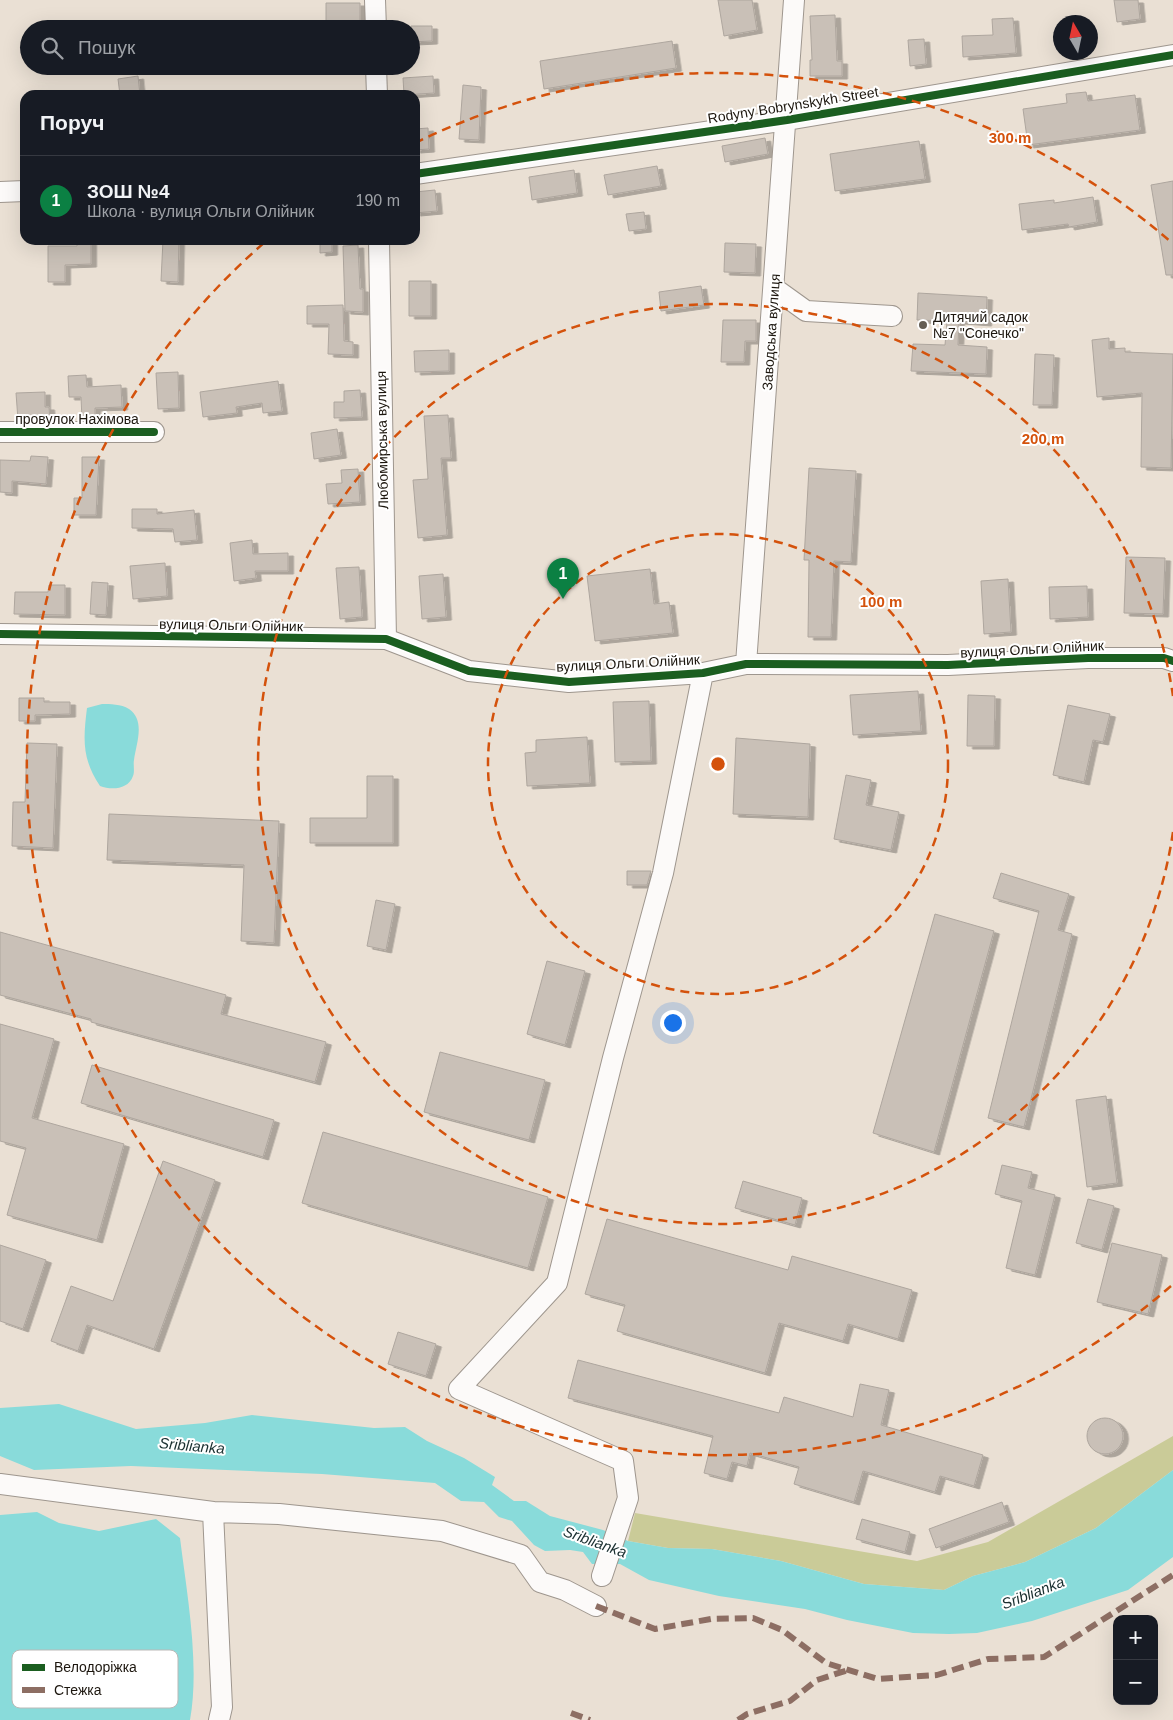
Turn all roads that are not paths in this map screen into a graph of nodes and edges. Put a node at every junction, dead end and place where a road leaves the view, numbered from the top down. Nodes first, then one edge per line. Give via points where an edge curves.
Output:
1 (375, 0) edge
2 (794, 0) edge
3 (376, 20) edge
4 (1173, 55) edge
5 (376, 75) edge
6 (377, 90) edge
7 (787, 120) junction
8 (420, 173) edge
9 (20, 191) edge
10 (0, 192) edge
11 (379, 245) edge
12 (774, 288) junction
13 (892, 316) dead end
14 (0, 432) edge
15 (154, 432) dead end
16 (0, 634) edge
17 (386, 639) junction
18 (1173, 661) edge
19 (746, 664) junction
20 (703, 673) junction
21 (0, 1484) edge
22 (213, 1512) junction
23 (602, 1576) dead end
24 (596, 1606) dead end
25 (219, 1720) edge

1 - 3 street
2 - 7 street, Заводська вулиця
4 - 7 street, Rodyny Bobrynskykh Street
5 - 6 street
7 - 8 street, Rodyny Bobrynskykh Street
7 - 12 street, Заводська вулиця
9 - 10 street
11 - 17 street, Любомирська вулиця
12 - 13 street via 806,311
12 - 19 street, Заводська вулиця
14 - 15 street, провулок Нахімова
16 - 17 street, вулиця Ольги Олійник
17 - 20 street, вулиця Ольги Олійник via 470,671 569,682
18 - 19 street, вулиця Ольги Олійник via 1164,658 1088,658 948,665
19 - 20 street, вулиця Ольги Олійник
20 - 23 street via 663,873 557,1283 459,1389 623,1461 628,1498
21 - 22 street
22 - 24 street via 279,1514 442,1531 521,1555 540,1582
22 - 25 street via 222,1708

